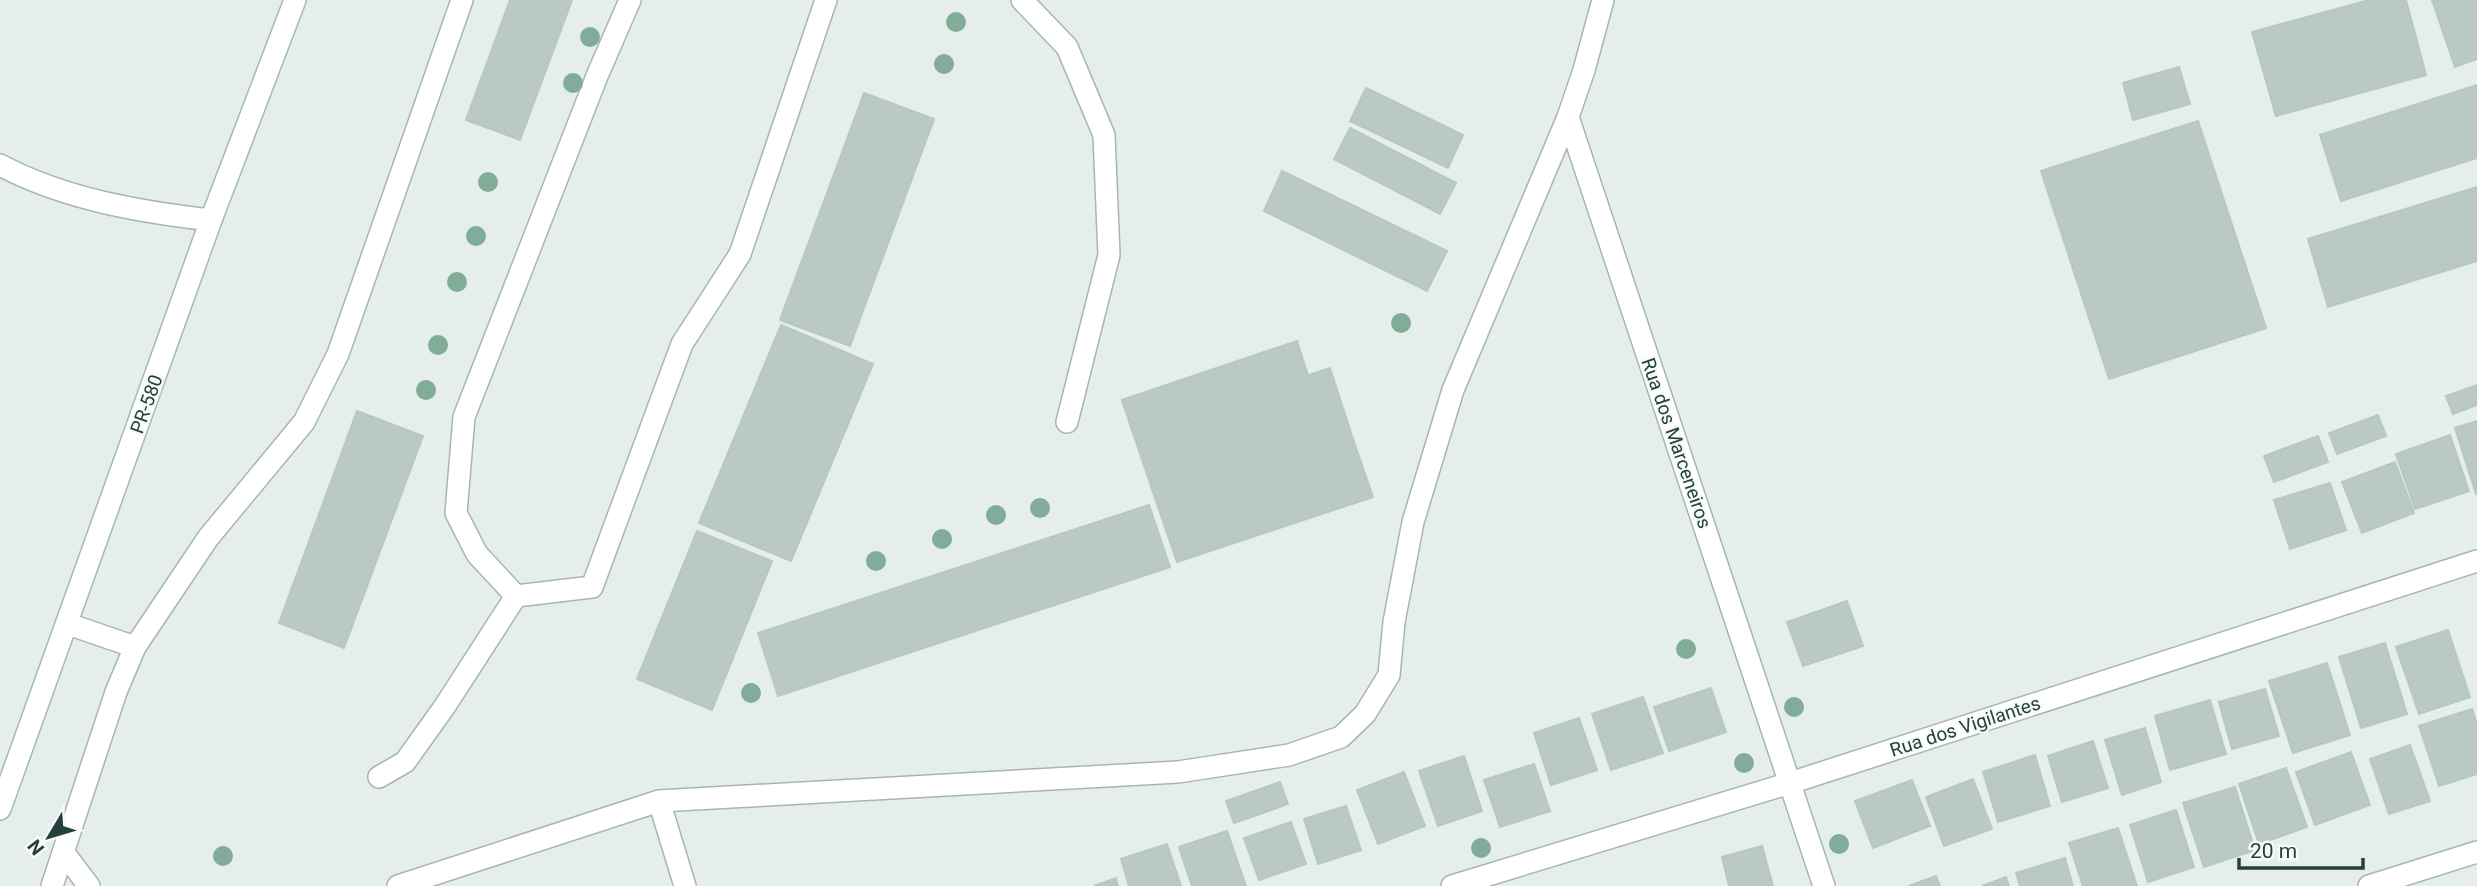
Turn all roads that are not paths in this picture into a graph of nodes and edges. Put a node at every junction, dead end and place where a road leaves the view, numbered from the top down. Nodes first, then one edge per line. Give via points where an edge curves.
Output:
1 (295, 0) edge
2 (462, 0) edge
3 (630, 0) edge
4 (826, 0) edge
5 (1022, 0) edge
6 (1603, 0) edge
7 (1568, 117) junction
8 (0, 165) edge
9 (211, 220) junction
10 (1067, 422) dead end
11 (2477, 561) edge
12 (516, 596) junction
13 (68, 624) junction
14 (135, 647) junction
15 (379, 777) dead end
16 (1790, 783) junction
17 (659, 801) junction
18 (0, 809) edge
19 (2477, 852) edge
20 (64, 853) junction
21 (52, 886) edge
22 (89, 886) edge
23 (398, 886) edge
24 (685, 886) edge
25 (1451, 886) edge
26 (1825, 886) edge
27 (2369, 886) edge

1 - 9 street, PR-580 / PR-580
2 - 14 street via 338,354 304,422 208,538
3 - 12 street via 464,417 456,513 477,554
4 - 12 street via 740,254 682,344 592,587
5 - 10 street via 1067,47 1104,135 1109,255
6 - 7 street
7 - 16 street, Rua dos Marceneiros
7 - 17 street via 1453,390 1413,522 1389,675 1365,714 1341,737 1289,755 1178,772
8 - 9 street via 71,195
9 - 13 street, PR-580 / PR-580
11 - 16 street, Rua dos Vigilantes
12 - 15 street via 405,762
13 - 14 street
13 - 18 street, PR-580 / PR-580
14 - 20 street
16 - 25 street, Rua dos Vigilantes
16 - 26 street, Rua dos Marceneiros
17 - 23 street
17 - 24 street
19 - 27 street
20 - 21 street
20 - 22 street

